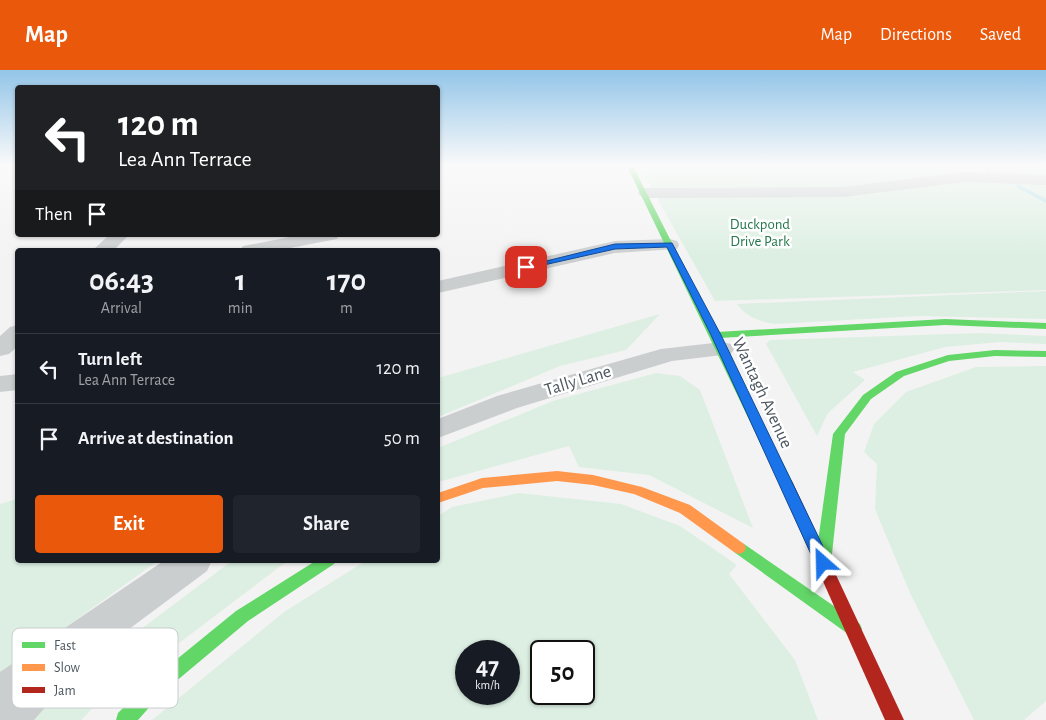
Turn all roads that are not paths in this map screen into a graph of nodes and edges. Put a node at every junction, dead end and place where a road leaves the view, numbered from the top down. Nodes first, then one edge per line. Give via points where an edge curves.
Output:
1 (648, 196) edge
2 (118, 237) edge
3 (319, 237) edge
4 (670, 245) junction
5 (105, 248) edge
6 (261, 248) edge
7 (440, 287) edge
8 (1046, 326) edge
9 (15, 335) edge
10 (719, 342) junction
11 (0, 349) edge
12 (1046, 354) edge
13 (15, 382) edge
14 (0, 384) edge
15 (440, 428) edge
16 (440, 497) edge
17 (190, 563) edge
18 (324, 563) edge
19 (823, 563) junction
20 (98, 628) edge
21 (854, 629) junction
22 (178, 669) edge
23 (12, 689) edge
24 (0, 698) edge
25 (15, 708) edge
26 (136, 708) edge
27 (4, 720) edge
28 (125, 720) edge
29 (895, 720) edge

1 - 4 main road, Wantagh Avenue
2 - 5 street
3 - 6 street
4 - 7 street via 615,247
4 - 10 main road, Wantagh Avenue
8 - 10 main road via 945,322
9 - 11 street
10 - 15 street, Tally Lane via 507,402
10 - 19 main road, Wantagh Avenue
12 - 19 main road via 995,353 948,358 900,374 867,397 839,434
13 - 14 street
16 - 21 main road via 482,483 557,476 637,490 685,509
17 - 20 street
18 - 22 main road via 242,616
19 - 21 main road, Wantagh Avenue
21 - 29 main road, Wantagh Avenue
23 - 24 street
25 - 27 street
26 - 28 main road

